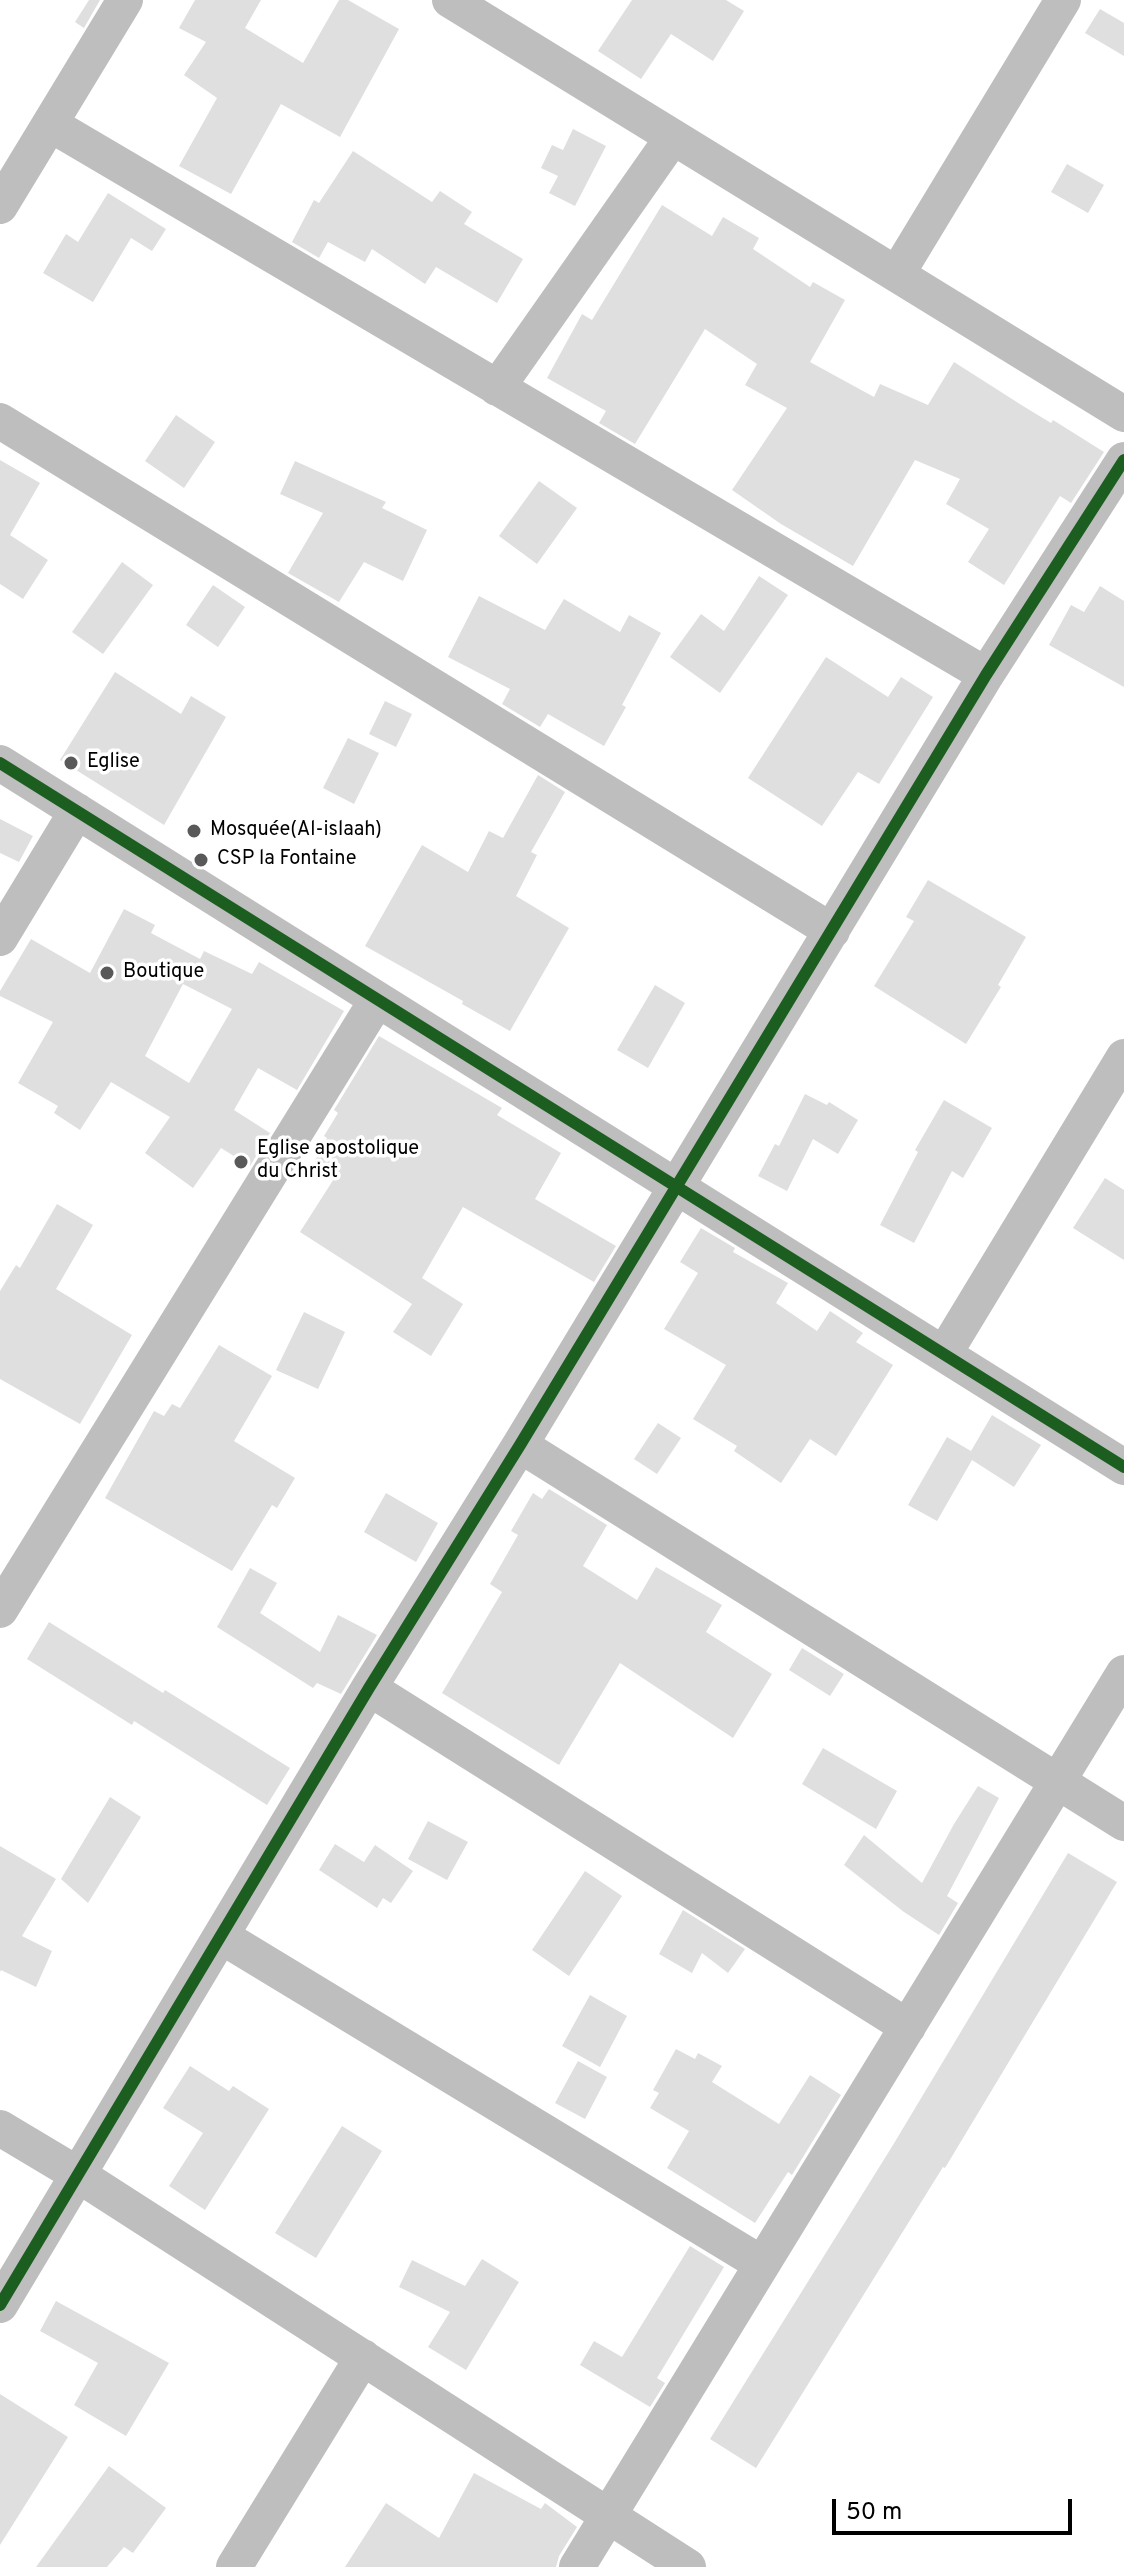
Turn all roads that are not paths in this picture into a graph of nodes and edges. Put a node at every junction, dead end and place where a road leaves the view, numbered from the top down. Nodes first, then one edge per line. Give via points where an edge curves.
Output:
1 (125, 0) edge
2 (450, 0) edge
3 (1051, 4) edge
4 (50, 124) junction
5 (673, 137) junction
6 (0, 206) edge
7 (897, 274) junction
8 (497, 388) junction
9 (1124, 414) edge
10 (0, 421) edge
11 (1124, 460) edge
12 (986, 675) junction
13 (0, 763) edge
14 (77, 811) junction
15 (832, 931) junction
16 (0, 938) edge
17 (377, 1000) junction
18 (1124, 1057) edge
19 (677, 1187) junction
20 (944, 1354) junction
21 (520, 1445) junction
22 (1124, 1467) edge
23 (0, 1610) edge
24 (1124, 1673) edge
25 (369, 1688) junction
26 (1058, 1781) junction
27 (1124, 1823) edge
28 (221, 1936) junction
29 (908, 2027) junction
30 (0, 2128) edge
31 (77, 2174) junction
32 (762, 2264) junction
33 (0, 2305) edge
34 (363, 2357) junction
35 (609, 2515) junction
36 (234, 2567) edge
37 (577, 2567) edge
38 (688, 2567) edge

1 - 4 street
2 - 5 street
3 - 7 street
4 - 6 street
4 - 8 street
5 - 7 street
5 - 8 street
7 - 9 street
8 - 12 street
10 - 15 street
11 - 12 street
12 - 15 street
13 - 14 street
14 - 16 street
14 - 17 street
15 - 19 street
17 - 19 street
17 - 23 street
18 - 20 street
19 - 20 street
19 - 21 street
20 - 22 street
21 - 25 street
21 - 26 street
24 - 26 street
25 - 28 street
25 - 29 street
26 - 27 street
26 - 29 street
28 - 31 street
28 - 32 street
29 - 32 street
30 - 31 street
31 - 33 street
31 - 34 street
32 - 35 street
34 - 35 street
34 - 36 street
35 - 37 street
35 - 38 street

